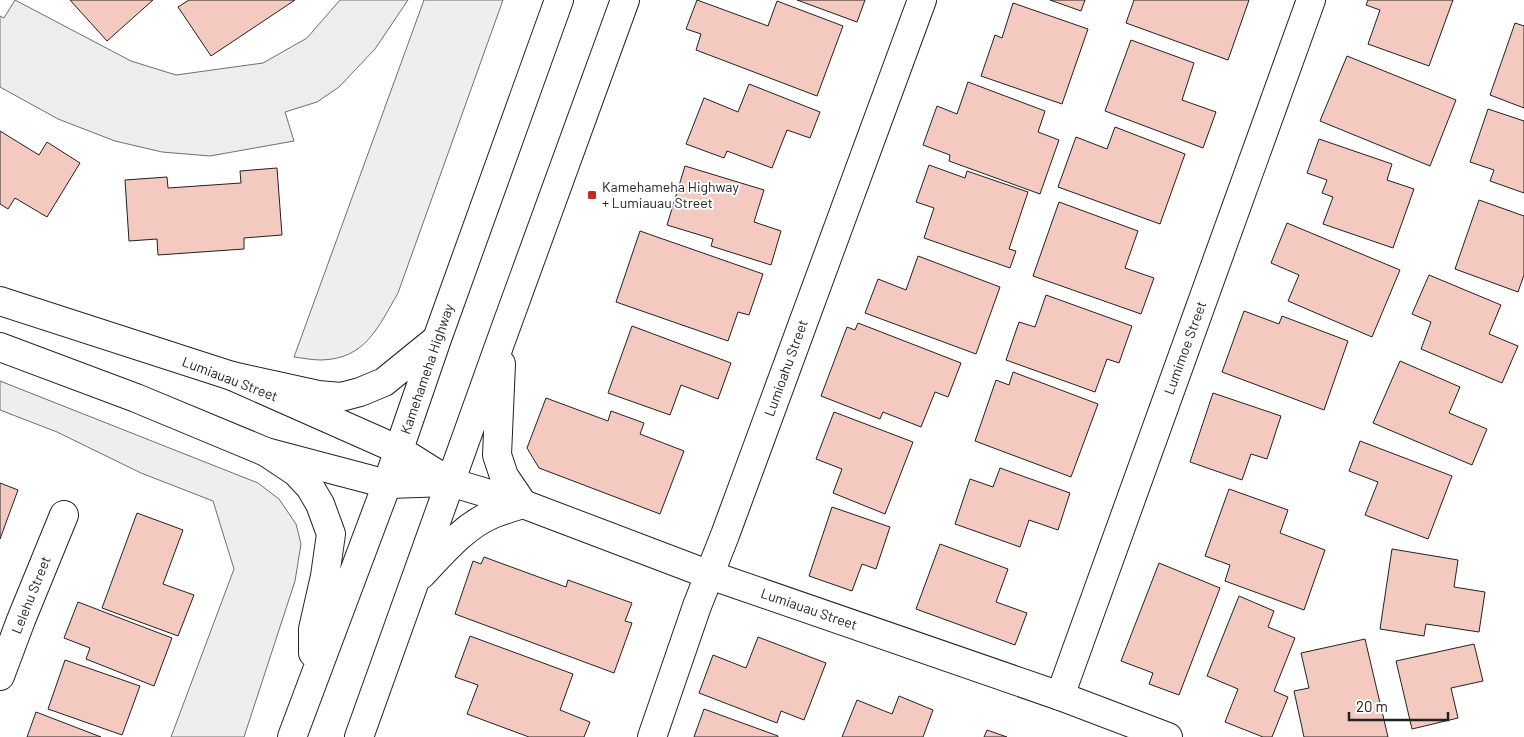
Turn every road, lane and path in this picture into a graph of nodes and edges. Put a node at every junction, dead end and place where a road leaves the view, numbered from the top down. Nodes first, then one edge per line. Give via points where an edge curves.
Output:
1 (559, 0) edge
2 (625, 0) edge
3 (922, 0) edge
4 (1311, 0) edge
5 (0, 301) edge
6 (503, 334) junction
7 (437, 340) junction
8 (0, 347) edge
9 (232, 376) junction
10 (399, 450) junction
11 (266, 452) junction
12 (450, 482) junction
13 (387, 484) junction
14 (523, 504) junction
15 (64, 515) dead end
16 (710, 575) junction
17 (415, 582) junction
18 (10, 616) edge
19 (0, 676) edge
20 (313, 679) junction
21 (1060, 696) junction
22 (292, 737) edge
23 (359, 737) edge
24 (652, 737) edge
25 (1168, 737) edge

1 - 7 street, Kamehameha Highway
2 - 6 street
3 - 16 street, Lumioahu Street
4 - 21 street, Lumimoe Street
5 - 9 street, Lumiauau Street
6 - 12 street
6 - 14 street via 497,455 504,476
7 - 9 street via 384,382 341,397
7 - 10 street, Kamehameha Highway
8 - 11 street, Lumiauau Street
9 - 10 street, Lumiauau Street
10 - 12 street, Lumiauau Street
10 - 13 street, Kamehameha Highway
11 - 13 street, Lumiauau Street
11 - 20 street via 296,472 310,487 331,534 326,576 313,629
12 - 13 street, Lumiauau Street
12 - 14 street, Lumiauau Street
12 - 17 street
13 - 20 street, Kamehameha Highway
14 - 16 street, Lumiauau Street
14 - 17 street via 492,514 473,525 452,542
15 - 18 street, Lelehu Street
16 - 21 street, Lumiauau Street
16 - 24 street, Lumioahu Street
17 - 23 street
18 - 19 street, Lelehu Street
20 - 22 street, Kamehameha Highway
21 - 25 street, Lumiauau Street

